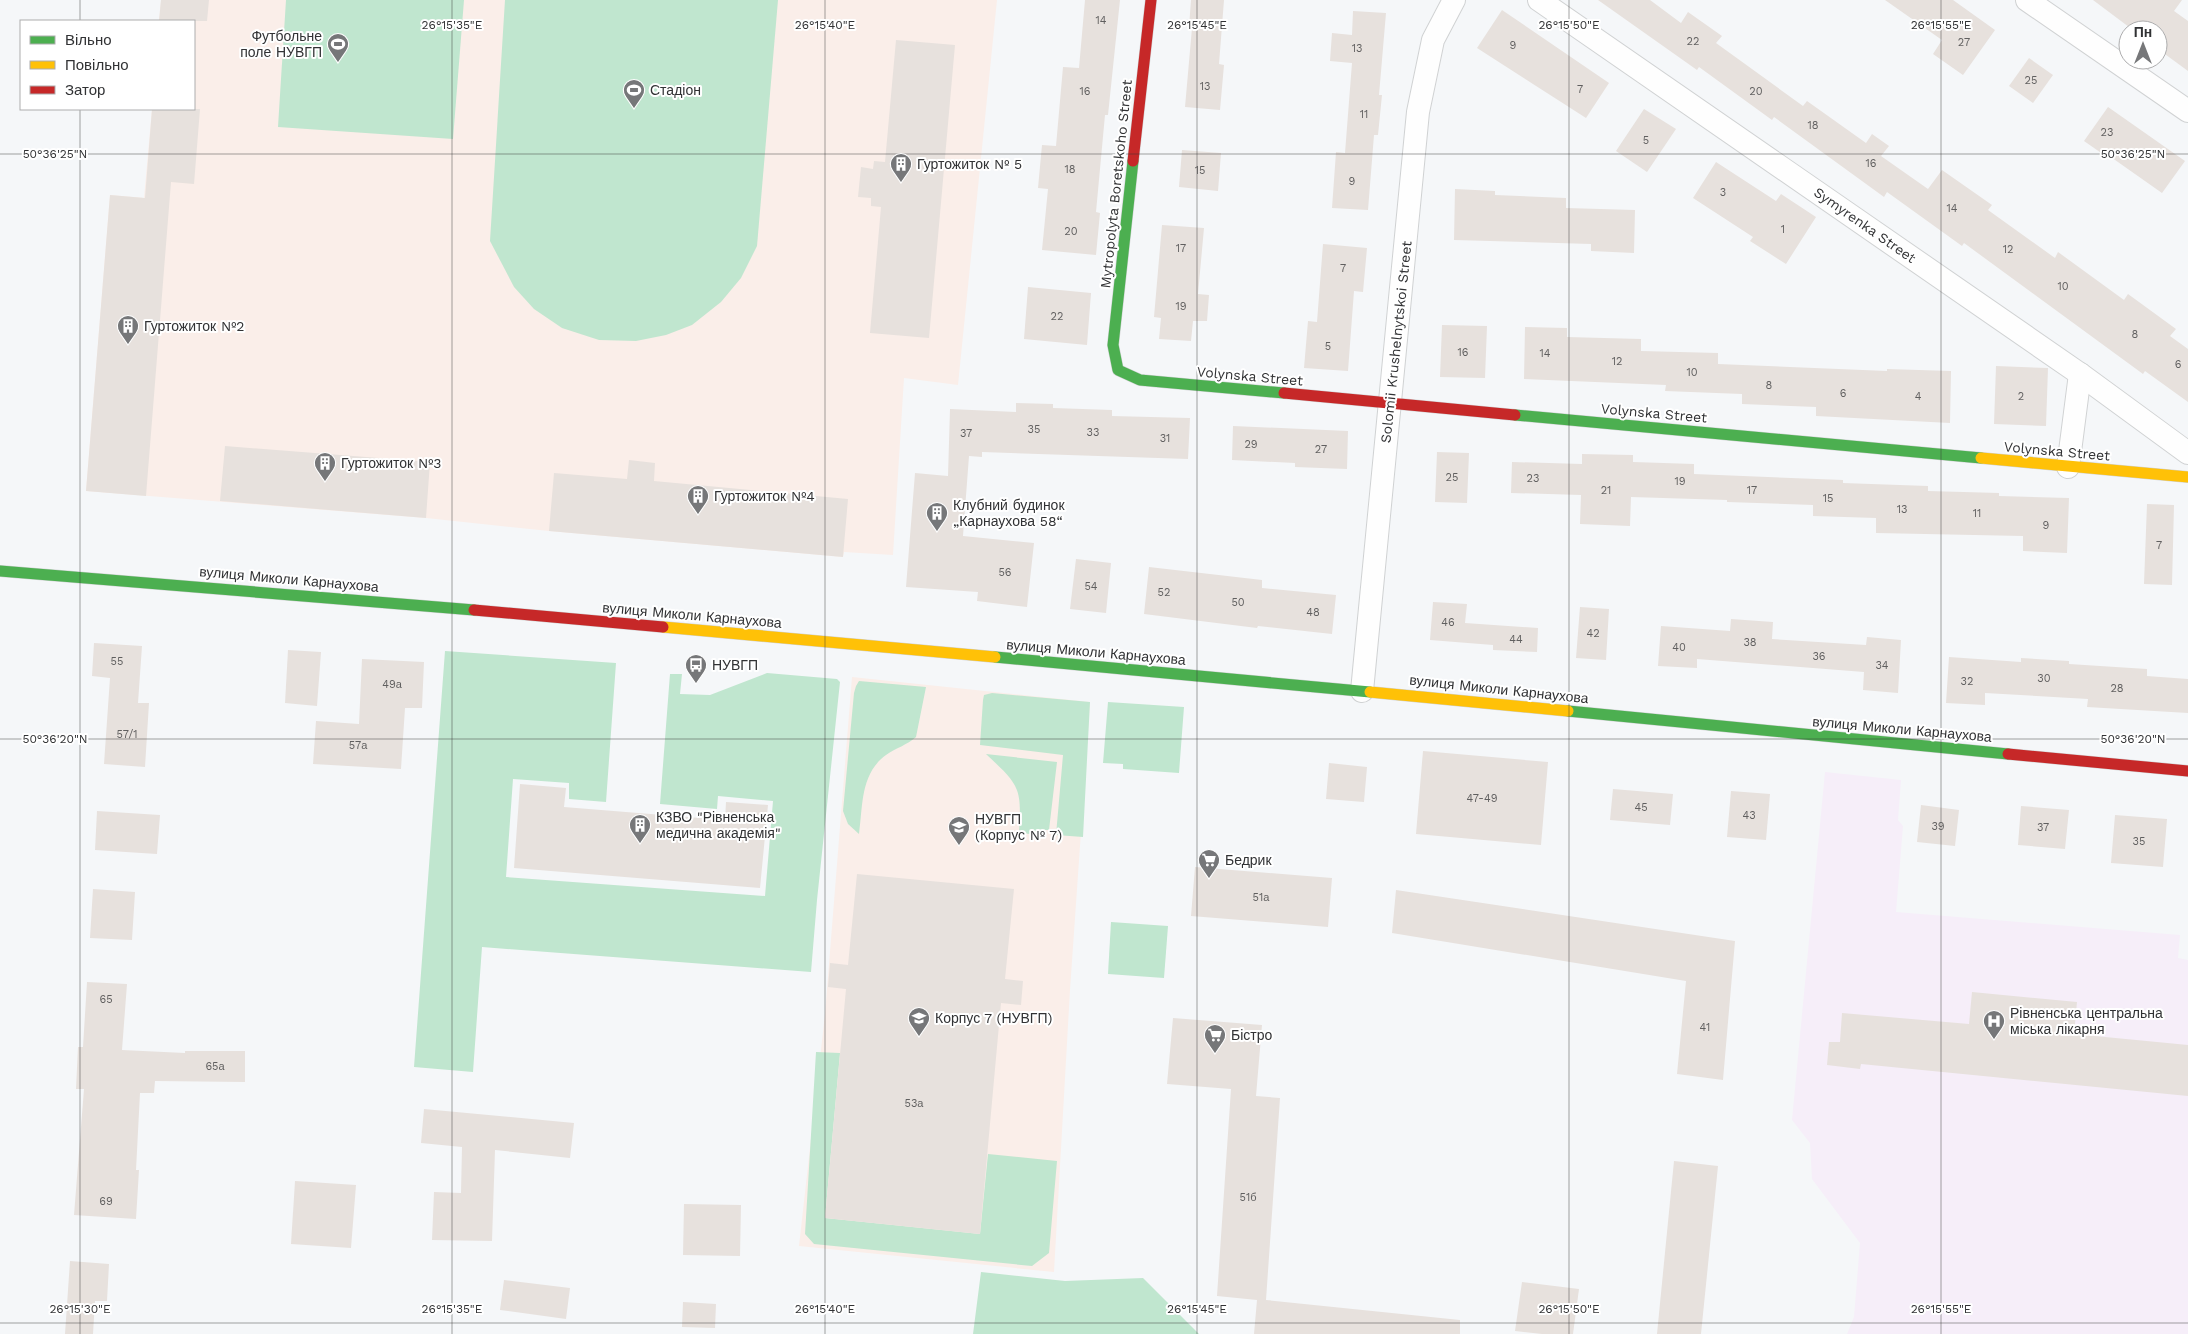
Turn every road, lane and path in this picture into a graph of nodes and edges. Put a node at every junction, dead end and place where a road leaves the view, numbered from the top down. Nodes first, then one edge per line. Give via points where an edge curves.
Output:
1 (1151, 0) edge
2 (1454, 0) edge
3 (1539, 0) edge
4 (2027, 0) edge
5 (2188, 111) edge
6 (1118, 370) joint
7 (2080, 374) junction
8 (1390, 402) junction
9 (2188, 453) edge
10 (2068, 467) junction
11 (2188, 477) edge
12 (0, 571) edge
13 (1362, 691) junction
14 (2188, 771) edge

1 - 6 main road, Mytropolyta Boretskoho Street via 1113,345
2 - 8 street, Solomii Krushelnytskoi Street via 1433,40 1421,93
3 - 7 street, Symyrenka Street
4 - 5 street
6 - 8 main road, Volynska Street via 1140,380
7 - 9 street, Symyrenka Street
7 - 10 street
8 - 10 main road, Volynska Street
8 - 13 street, Solomii Krushelnytskoi Street
10 - 11 main road, Volynska Street
12 - 13 main road, вулиця Миколи Карнаухова via 404,603
13 - 14 main road, вулиця Миколи Карнаухова

